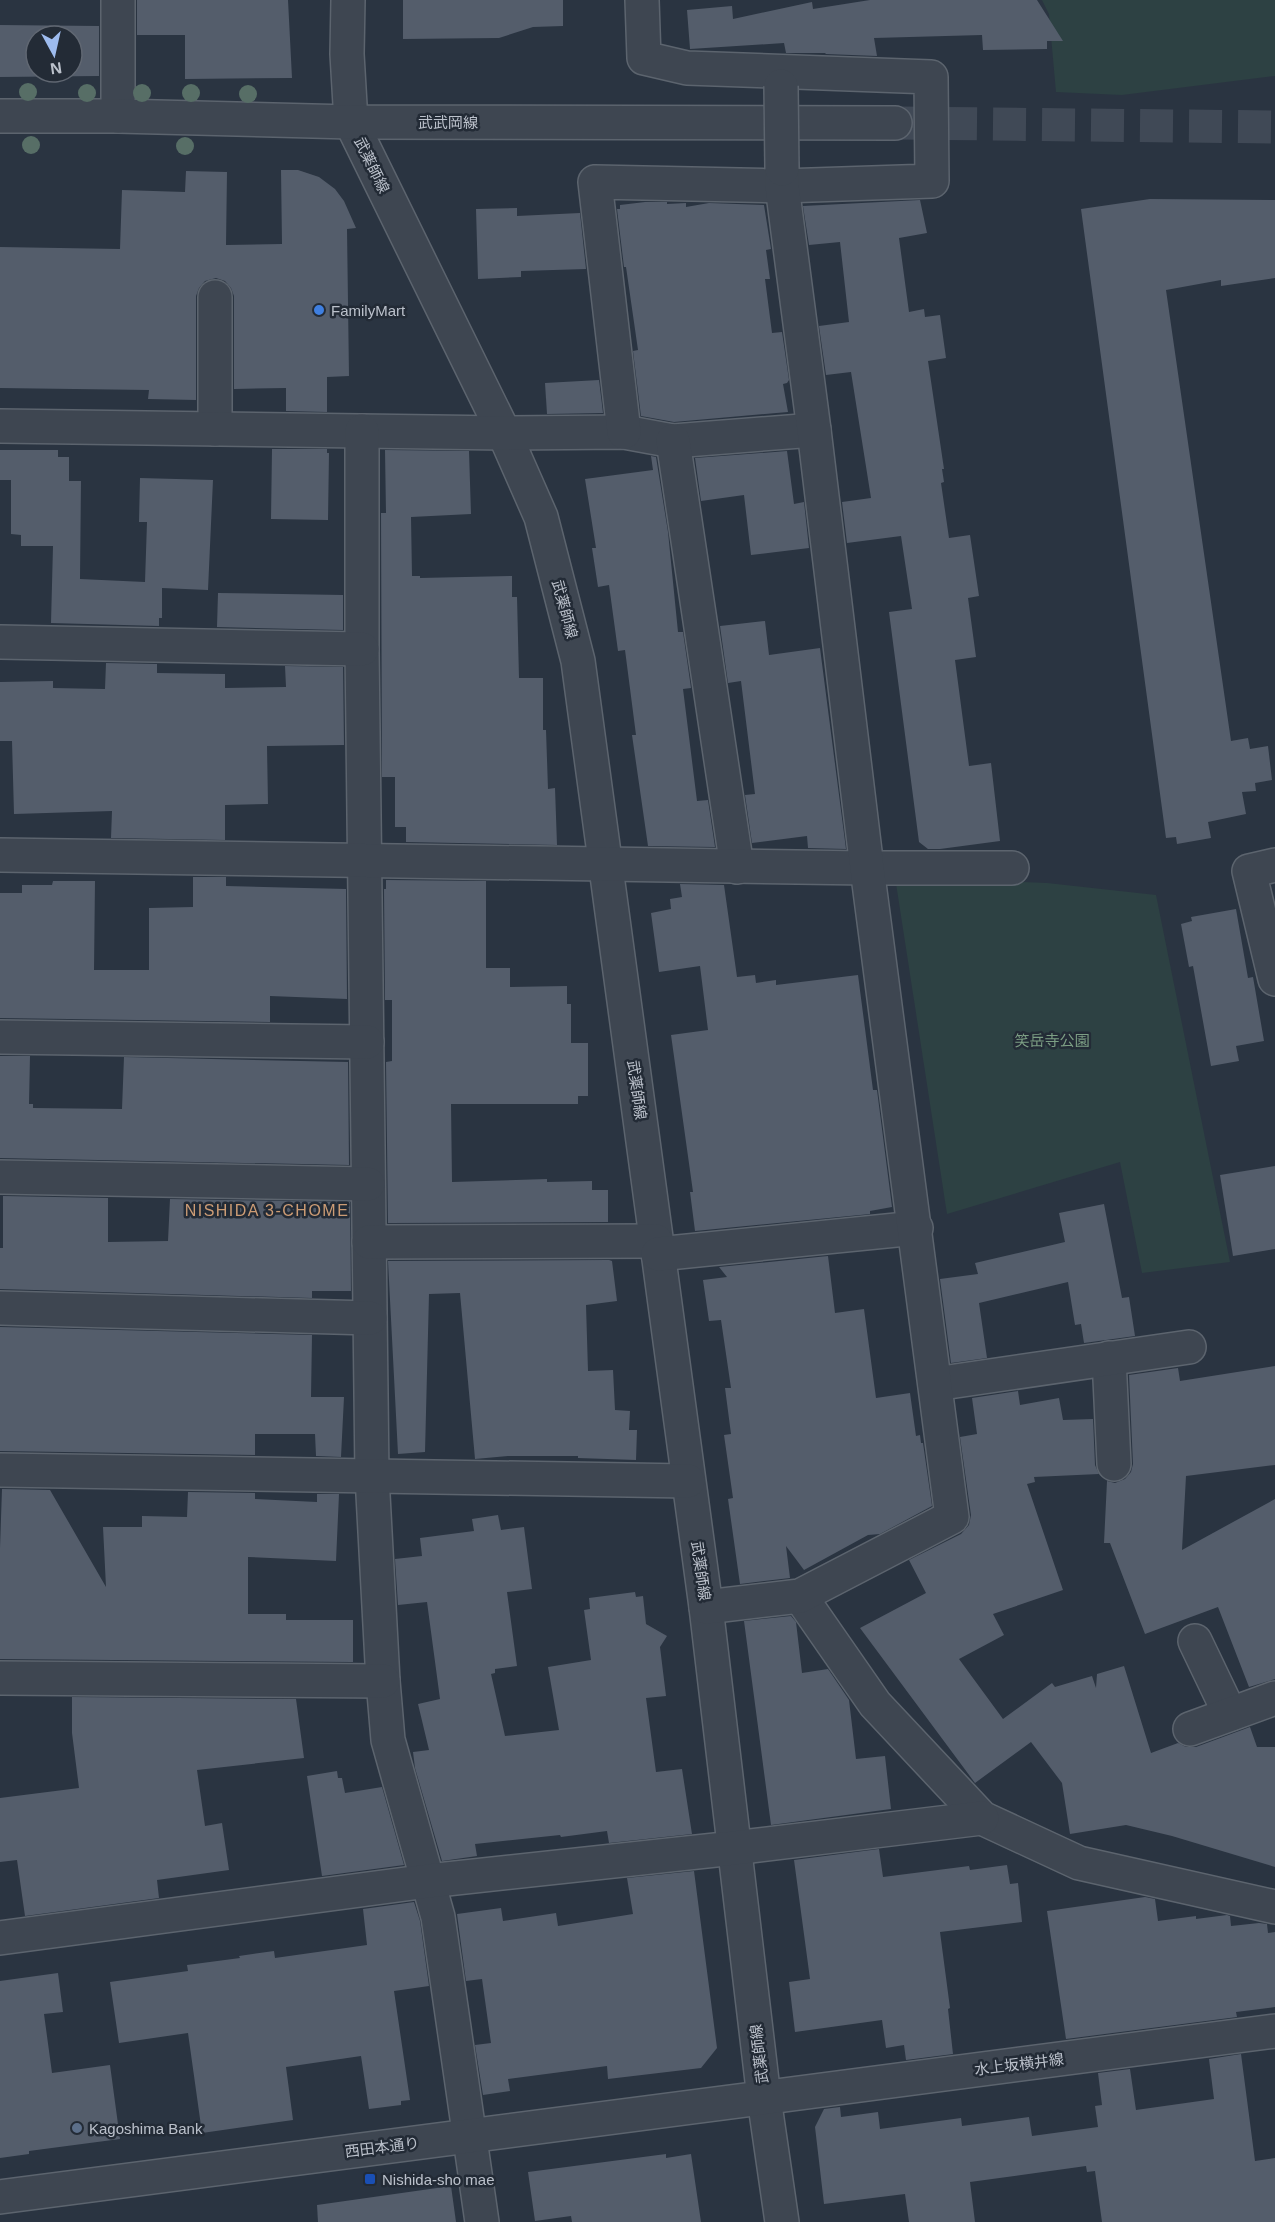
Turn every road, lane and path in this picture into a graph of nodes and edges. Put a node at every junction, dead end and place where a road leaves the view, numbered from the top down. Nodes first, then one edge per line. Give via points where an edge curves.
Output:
1 (118, 0) edge
2 (348, 0) edge
3 (642, 0) edge
4 (781, 80) junction
5 (0, 116) edge
6 (118, 116) junction
7 (351, 122) junction
8 (895, 123) tunnel mouth
9 (782, 177) junction
10 (214, 297) dead end
11 (0, 426) edge
12 (215, 429) junction
13 (814, 430) junction
14 (362, 431) junction
15 (624, 432) junction
16 (504, 434) junction
17 (673, 441) junction
18 (0, 642) edge
19 (362, 648) junction
20 (0, 855) edge
21 (365, 860) junction
22 (607, 865) junction
23 (1275, 865) edge
24 (737, 867) junction
25 (867, 868) junction
26 (1012, 868) dead end
27 (1275, 979) edge
28 (0, 1037) edge
29 (367, 1042) junction
30 (0, 1177) edge
31 (368, 1184) junction
32 (916, 1228) junction
33 (369, 1242) junction
34 (657, 1247) junction
35 (0, 1308) edge
36 (370, 1318) junction
37 (1188, 1347) dead end
38 (1109, 1359) junction
39 (935, 1384) junction
40 (1114, 1464) dead end
41 (0, 1470) edge
42 (372, 1476) junction
43 (688, 1481) junction
44 (800, 1596) junction
45 (706, 1607) junction
46 (1195, 1641) dead end
47 (0, 1678) edge
48 (383, 1682) junction
49 (1275, 1698) edge
50 (1230, 1714) junction
51 (1190, 1729) dead end
52 (982, 1818) junction
53 (734, 1848) junction
54 (428, 1881) junction
55 (1275, 1907) edge
56 (0, 1938) edge
57 (1275, 2031) edge
58 (764, 2098) junction
59 (469, 2136) junction
60 (0, 2197) edge
61 (482, 2222) edge
62 (782, 2222) edge

1 - 6 street
2 - 7 street, 武薬師線
3 - 4 street via 644,58 687,68
4 - 9 street, bridge
4 - 9 street via 931,77 933,180
5 - 6 street, 武武岡線
6 - 7 street, 武武岡線
7 - 8 street, 武武岡線
7 - 16 street, 武薬師線
9 - 13 street
9 - 15 street via 595,182
10 - 12 street
11 - 12 street
12 - 14 street
13 - 17 street
13 - 25 street
14 - 16 street
14 - 19 street
15 - 16 street
15 - 17 street
16 - 22 street, 武薬師線 via 541,517 579,661
17 - 24 street
18 - 19 street
19 - 21 street
20 - 21 street
21 - 22 street
21 - 29 street
22 - 24 street
22 - 34 street, 武薬師線
23 - 27 street via 1249,871
24 - 25 street
25 - 26 street
25 - 32 street
28 - 29 street
29 - 31 street
30 - 31 street
31 - 33 street
32 - 34 street
32 - 39 street
33 - 34 street
33 - 36 street
34 - 43 street, 武薬師線
35 - 36 street
36 - 42 street
37 - 38 street
38 - 39 street
38 - 40 street
39 - 44 street via 952,1517
41 - 42 street
42 - 43 street
42 - 48 street
43 - 45 street, 武薬師線
44 - 45 street
44 - 52 street via 875,1704
45 - 53 street, 武薬師線
46 - 50 street
47 - 48 street
48 - 54 street via 388,1740
49 - 50 street
50 - 51 street
52 - 53 street
52 - 55 street via 1079,1863
53 - 54 street
53 - 58 street, 武薬師線
54 - 56 street
54 - 59 street via 438,1917
57 - 58 street, 水上坂横井線
58 - 59 street, 西田本通り
58 - 62 street, 武薬師線
59 - 60 street, 西田本通り
59 - 61 street

